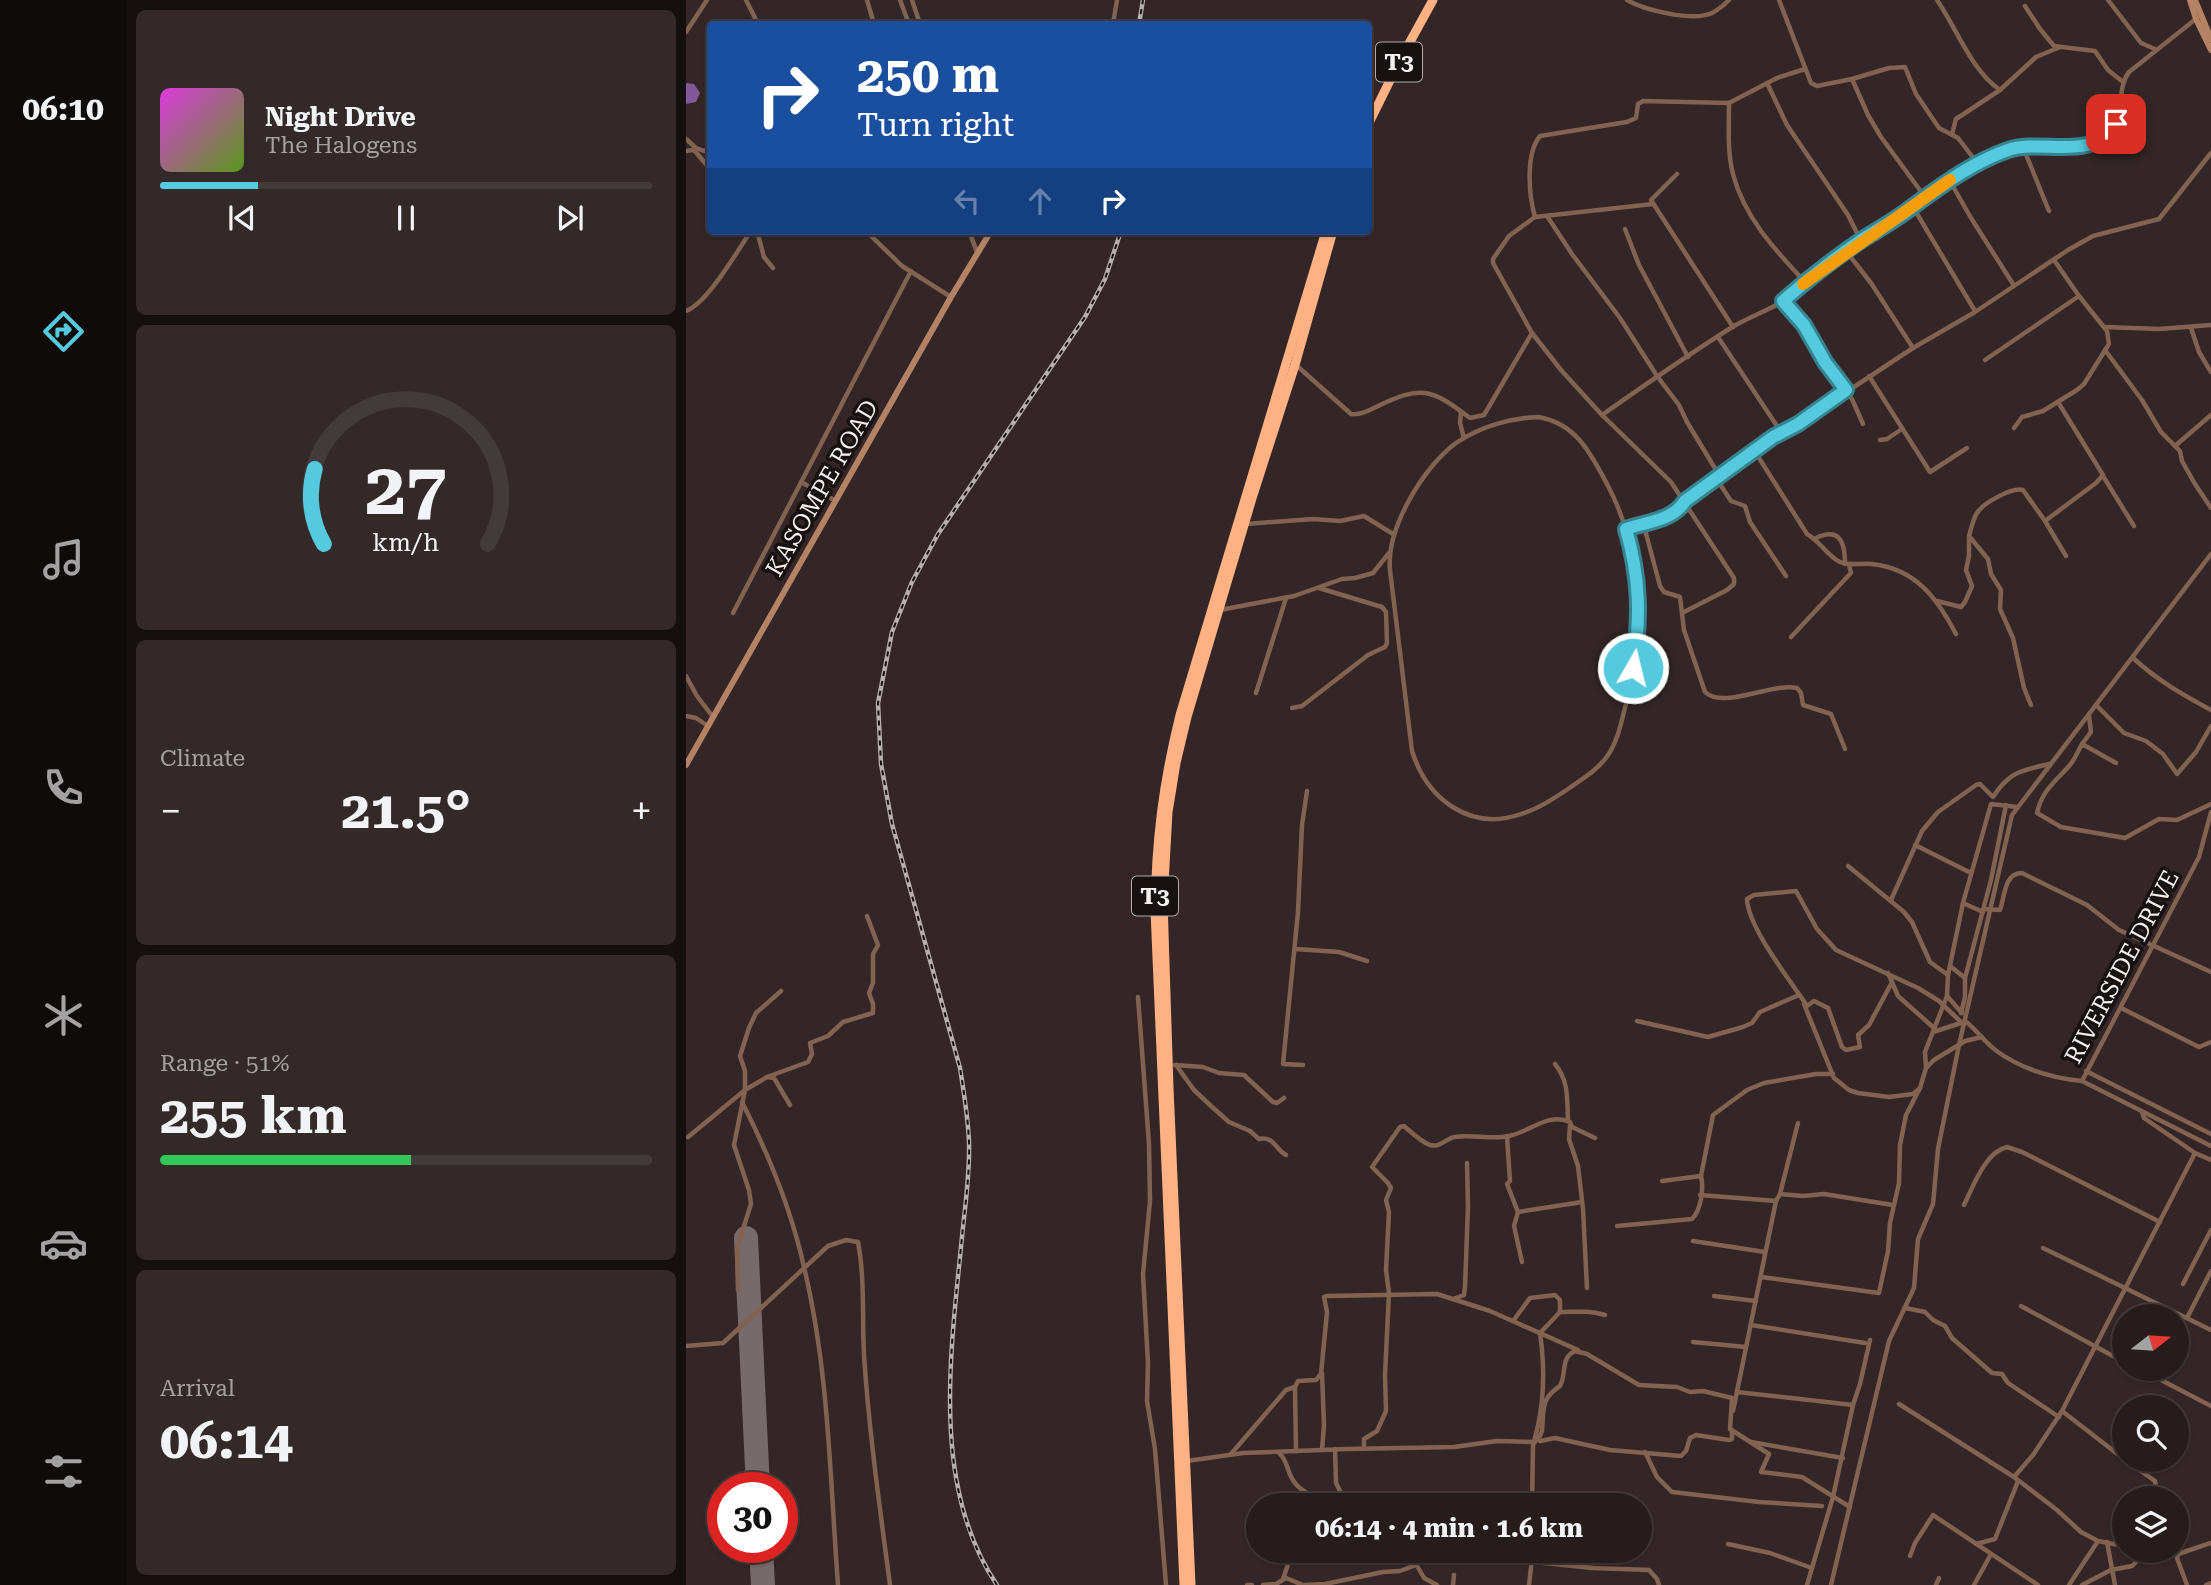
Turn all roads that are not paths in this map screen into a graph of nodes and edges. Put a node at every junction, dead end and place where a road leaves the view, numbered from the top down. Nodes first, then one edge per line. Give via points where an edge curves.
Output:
1 (707, 0) edge
2 (746, 0) edge
3 (867, 0) edge
4 (900, 0) edge
5 (912, 0) edge
6 (1117, 0) edge
7 (1627, 0) edge
8 (1729, 0) edge
9 (1779, 0) edge
10 (1937, 0) edge
11 (2108, 0) edge
12 (2192, 0) edge
13 (1430, 1) edge
14 (2025, 6) dead end
15 (2198, 18) junction
16 (756, 21) edge
17 (873, 21) edge
18 (908, 21) edge
19 (919, 21) edge
20 (1114, 21) edge
21 (686, 32) edge
22 (2211, 39) edge
23 (2060, 47) junction
24 (2155, 50) junction
25 (2211, 50) edge
26 (1805, 69) junction
27 (1852, 79) junction
28 (2123, 82) junction
29 (1767, 83) junction
30 (2000, 90) junction
31 (1729, 103) junction
32 (1372, 117) edge
33 (1952, 135) junction
34 (686, 139) edge
35 (2022, 147) junction
36 (686, 150) edge
37 (696, 150) junction
38 (707, 150) edge
39 (2211, 153) edge
40 (1978, 164) junction
41 (707, 165) edge
42 (1678, 174) dead end
43 (1950, 181) junction
44 (1924, 197) junction
45 (1653, 204) junction
46 (1913, 207) junction
47 (2049, 211) dead end
48 (1548, 216) junction
49 (1535, 217) junction
50 (1625, 229) dead end
51 (748, 235) edge
52 (758, 235) edge
53 (870, 235) edge
54 (971, 235) edge
55 (987, 235) edge
56 (1325, 235) edge
57 (1332, 235) edge
58 (1861, 241) junction
59 (1846, 251) junction
60 (977, 252) junction
61 (2054, 260) junction
62 (773, 268) dead end
63 (911, 271) junction
64 (1805, 282) junction
65 (2013, 285) junction
66 (2078, 296) junction
67 (951, 297) junction
68 (1783, 301) junction
69 (686, 311) edge
70 (1975, 312) junction
71 (2211, 325) edge
72 (1733, 327) junction
73 (2104, 327) junction
74 (2191, 328) junction
75 (1532, 333) junction
76 (1718, 337) junction
77 (1913, 348) junction
78 (2105, 350) junction
79 (1688, 357) junction
80 (1985, 360) dead end
81 (1296, 365) junction
82 (2211, 372) edge
83 (1657, 376) junction
84 (1869, 376) junction
85 (1846, 390) junction
86 (2058, 402) junction
87 (1461, 412) junction
88 (1602, 415) junction
89 (2211, 415) edge
90 (1863, 424) dead end
91 (2014, 428) dead end
92 (1902, 429) junction
93 (1781, 432) junction
94 (1464, 438) junction
95 (1880, 440) dead end
96 (2175, 446) junction
97 (1967, 448) dead end
98 (1754, 450) junction
99 (2103, 475) junction
100 (1718, 477) junction
101 (801, 482) junction
102 (836, 500) junction
103 (1685, 501) junction
104 (2211, 508) edge
105 (2045, 521) junction
106 (1245, 524) junction
107 (1644, 526) junction
108 (2134, 526) dead end
109 (1626, 529) junction
110 (1393, 534) junction
111 (1969, 536) junction
112 (1814, 539) junction
113 (1389, 552) junction
114 (2211, 554) edge
115 (2066, 556) dead end
116 (1845, 564) junction
117 (1853, 564) junction
118 (1786, 576) dead end
119 (1320, 588) junction
120 (1286, 598) junction
121 (1937, 601) junction
122 (1219, 611) junction
123 (733, 613) dead end
124 (1682, 613) junction
125 (1956, 634) dead end
126 (1791, 637) dead end
127 (2133, 658) junction
128 (686, 676) edge
129 (1256, 693) dead end
130 (2031, 705) dead end
131 (2096, 705) junction
132 (1292, 708) dead end
133 (2211, 710) edge
134 (2088, 715) junction
135 (686, 716) edge
136 (713, 718) junction
137 (708, 726) junction
138 (2211, 726) edge
139 (2082, 744) junction
140 (1845, 749) dead end
141 (2050, 763) junction
142 (2116, 763) dead end
143 (686, 765) edge
144 (1307, 791) dead end
145 (2211, 804) edge
146 (2006, 805) junction
147 (2017, 807) junction
148 (2211, 812) edge
149 (1915, 845) junction
150 (1848, 866) dead end
151 (1971, 873) junction
152 (1891, 900) junction
153 (1964, 903) junction
154 (1983, 910) junction
155 (1990, 910) junction
156 (867, 916) dead end
157 (2154, 946) junction
158 (1295, 949) junction
159 (1367, 961) dead end
160 (1950, 966) junction
161 (1888, 972) junction
162 (2211, 972) edge
163 (1948, 975) junction
164 (1965, 978) junction
165 (1891, 984) junction
166 (781, 991) dead end
167 (1800, 996) junction
168 (1947, 996) junction
169 (1138, 997) dead end
170 (1943, 1004) junction
171 (2121, 1008) junction
172 (1961, 1013) junction
173 (1637, 1021) dead end
174 (1964, 1022) junction
175 (1933, 1030) junction
176 (1982, 1037) junction
177 (2211, 1042) edge
178 (1959, 1045) junction
179 (1172, 1064) junction
180 (1555, 1064) dead end
181 (1303, 1065) dead end
182 (1926, 1068) junction
183 (2087, 1071) junction
184 (1833, 1074) junction
185 (767, 1077) junction
186 (2082, 1081) junction
187 (1920, 1088) junction
188 (745, 1090) junction
189 (1284, 1098) dead end
190 (742, 1102) junction
191 (790, 1105) dead end
192 (2141, 1111) junction
193 (1569, 1121) junction
194 (1798, 1124) dead end
195 (2211, 1134) edge
196 (1507, 1136) junction
197 (688, 1137) edge
198 (1595, 1139) dead end
199 (2211, 1146) edge
200 (2196, 1153) junction
201 (1286, 1155) dead end
202 (2211, 1160) edge
203 (1466, 1163) dead end
204 (1700, 1176) junction
205 (1662, 1181) dead end
206 (1780, 1194) junction
207 (1700, 1195) junction
208 (1776, 1201) junction
209 (1582, 1202) junction
210 (1893, 1205) junction
211 (1964, 1206) dead end
212 (1518, 1212) junction
213 (2160, 1222) junction
214 (1617, 1226) dead end
215 (2211, 1230) edge
216 (1693, 1241) dead end
217 (2043, 1248) dead end
218 (1765, 1252) junction
219 (1521, 1262) dead end
220 (804, 1268) junction
221 (2211, 1271) edge
222 (1761, 1277) junction
223 (2182, 1284) dead end
224 (1587, 1288) dead end
225 (2127, 1289) junction
226 (738, 1290) dead end
227 (1389, 1294) junction
228 (1714, 1296) dead end
229 (1453, 1299) junction
230 (1756, 1301) junction
231 (2158, 1304) edge
232 (2021, 1306) dead end
233 (1905, 1308) junction
234 (1560, 1312) junction
235 (2189, 1314) edge
236 (1605, 1315) dead end
237 (2189, 1319) edge
238 (1513, 1321) junction
239 (1751, 1325) junction
240 (2211, 1329) edge
241 (1540, 1334) junction
242 (1693, 1342) dead end
243 (686, 1346) edge
244 (1746, 1347) junction
245 (2095, 1347) junction
246 (1580, 1351) junction
247 (2112, 1356) edge
248 (1321, 1368) junction
249 (2163, 1381) edge
250 (1295, 1387) junction
251 (1737, 1392) junction
252 (1899, 1404) dead end
253 (1853, 1405) junction
254 (2211, 1406) edge
255 (2060, 1414) junction
256 (1731, 1430) junction
257 (1535, 1440) junction
258 (1749, 1442) junction
259 (1364, 1448) junction
260 (1335, 1449) junction
261 (1322, 1450) junction
262 (2112, 1450) edge
263 (1296, 1451) junction
264 (1271, 1452) junction
265 (1645, 1452) junction
266 (1231, 1455) junction
267 (1843, 1458) junction
268 (1186, 1462) junction
269 (2144, 1472) edge
270 (2016, 1479) junction
271 (2156, 1486) edge
272 (1309, 1493) edge
273 (1341, 1493) edge
274 (1533, 1493) edge
275 (1833, 1497) junction
276 (1822, 1506) dead end
277 (1850, 1507) junction
278 (2098, 1541) junction
279 (2106, 1542) junction
280 (2112, 1543) edge
281 (2211, 1543) edge
282 (1728, 1544) dead end
283 (1976, 1544) junction
284 (2189, 1550) edge
285 (1991, 1554) junction
286 (1910, 1556) dead end
287 (1289, 1563) edge
288 (1533, 1563) edge
289 (1542, 1563) edge
290 (2135, 1563) edge
291 (2179, 1563) edge
292 (1416, 1565) joint
293 (1812, 1568) junction
294 (2111, 1570) junction
295 (1454, 1575) dead end
296 (1939, 1578) dead end
297 (1283, 1579) junction
298 (2211, 1583) edge
299 (1328, 1584) edge
300 (838, 1585) edge
301 (890, 1585) edge
302 (1166, 1585) edge
303 (1184, 1585) edge
304 (1191, 1585) edge
305 (1263, 1585) edge
306 (1280, 1585) edge
307 (1437, 1585) edge
308 (1453, 1585) edge
309 (1529, 1585) edge
310 (1658, 1585) edge
311 (1807, 1585) edge
312 (1831, 1585) edge
313 (1936, 1585) edge
314 (1974, 1585) edge
315 (2038, 1585) edge
316 (2069, 1585) edge
317 (2082, 1585) edge
318 (2115, 1585) edge
319 (2187, 1585) edge
320 (2206, 1585) edge

1 - 21 street
2 - 16 street
3 - 17 street
4 - 18 street
5 - 19 street
6 - 20 street
7 - 8 street via 1656,12 1700,15 1713,13
9 - 26 street
10 - 30 street via 1966,52
11 - 24 street via 2141,43
12 - 15 street
13 - 32 highway, T3
14 - 23 street via 2048,41
15 - 22 street
15 - 24 street
15 - 25 street
23 - 28 street via 2095,51 2108,71
23 - 30 street via 2036,57
24 - 28 street
26 - 27 street via 1814,86
26 - 29 street
27 - 33 street via 1905,67 1916,94 1939,128
27 - 44 street via 1881,137
28 - 35 street via 2120,113 2102,140 2052,148
29 - 31 street
29 - 58 street via 1787,125
30 - 33 street via 1956,119
31 - 49 street via 1643,100 1636,118 1627,122 1540,136 1528,177
31 - 64 street via 1733,175 1761,233
33 - 40 street
34 - 37 street
35 - 40 street
35 - 47 street
36 - 37 street
37 - 38 street
37 - 41 street
39 - 61 street via 2163,217 2093,236
40 - 43 street
42 - 45 street via 1652,198
43 - 44 street
43 - 65 street
44 - 46 street
45 - 48 street
45 - 72 street
46 - 58 street
46 - 70 street
48 - 49 street
48 - 83 street
49 - 75 street via 1509,236 1493,259
50 - 79 street
51 - 69 street via 722,276
52 - 62 street
53 - 63 street
54 - 60 street
55 - 60 street, KASOMPE ROAD
56 - 303 highway, T3 via 1180,715 1158,823 1155,924
57 - 81 highway, T3
58 - 59 street
59 - 64 street
59 - 77 street
60 - 67 street, KASOMPE ROAD
61 - 65 street
61 - 66 street
63 - 67 street
63 - 101 street
64 - 68 street
65 - 70 street
66 - 73 street
66 - 80 street
67 - 102 street, KASOMPE ROAD
68 - 72 street
68 - 85 street
70 - 77 street
71 - 74 street
72 - 76 street
73 - 74 street
73 - 78 street via 2110,340
74 - 82 street
75 - 87 street via 1484,415 1470,418
75 - 88 street
76 - 79 street
76 - 93 street
77 - 84 street
78 - 86 street via 2084,384
78 - 96 street
79 - 83 street
81 - 87 street via 1351,414 1422,392 1438,396
81 - 106 highway, T3
83 - 88 street
83 - 100 street via 1681,407
84 - 85 street
84 - 92 street
85 - 90 street
85 - 93 street
86 - 91 street via 2022,417
86 - 99 street
87 - 94 street
88 - 103 street
89 - 96 street
92 - 95 street
92 - 97 street via 1930,472
93 - 98 street
94 - 109 street via 1522,418 1544,418 1564,427 1591,453
94 - 110 street via 1421,482
96 - 104 street
98 - 100 street
98 - 112 street via 1804,531
99 - 105 street
99 - 108 street
100 - 103 street
100 - 118 street via 1731,501 1744,505 1751,524
101 - 102 street
101 - 123 street
102 - 136 street, KASOMPE ROAD
103 - 107 street via 1679,509
103 - 124 street via 1735,581 1727,590
105 - 111 street via 2023,490 2016,488 1977,512
105 - 115 street
106 - 110 street via 1364,516
106 - 122 highway, T3
107 - 109 street
107 - 124 street via 1660,586 1680,597
109 - 113 street via 1640,626 1629,692 1614,743 1600,765 1573,785 1537,807 1505,818 1464,814 1437,796 1419,769 1411,743
110 - 113 street
111 - 121 street via 1969,595 1961,607
111 - 130 street via 1988,559 2001,590 2000,609
112 - 116 street
112 - 116 street via 1833,533 1843,544
113 - 119 street via 1373,573
114 - 127 street
116 - 117 street
117 - 121 street via 1890,569 1922,585
117 - 126 street via 1849,565 1851,573
119 - 120 street
119 - 132 street via 1382,607 1387,643
120 - 122 street
120 - 129 street
121 - 125 street
122 - 179 highway, T3 via 1185,728 1168,812 1163,901
124 - 140 street via 1688,646 1708,696 1745,696 1795,687 1801,691 1803,705 1831,714
127 - 131 street
127 - 133 street via 2159,680
128 - 136 street
131 - 134 street
131 - 138 street via 2124,733 2163,754 2178,774
134 - 139 street via 2091,730
134 - 141 street
135 - 137 street
136 - 137 street, KASOMPE ROAD
137 - 143 street, KASOMPE ROAD
139 - 142 street
139 - 145 street via 2039,804 2037,813 2061,827 2125,838 2159,819 2177,820
141 - 147 street
141 - 149 street via 2021,769 1993,797 1980,784 1972,787 1934,817
144 - 158 street
146 - 147 street
146 - 151 street via 1991,804
146 - 154 street
147 - 155 street
148 - 157 street, RIVERSIDE DRIVE via 2199,857
149 - 151 street
149 - 152 street
150 - 152 street
151 - 153 street
152 - 163 street via 1912,922 1930,962
153 - 154 street
153 - 160 street
154 - 155 street
154 - 164 street
155 - 157 street via 2001,909 2010,877 2022,873
155 - 174 street
156 - 185 street via 878,945 869,993 873,1013 843,1022 828,1036 810,1043 808,1062
157 - 162 street
157 - 171 street, RIVERSIDE DRIVE
158 - 159 street via 1339,952
158 - 181 street via 1283,1064
160 - 163 street
160 - 164 street
161 - 165 street
161 - 167 street via 1832,947 1807,915 1796,891 1748,897 1757,927
161 - 170 street
163 - 168 street
164 - 172 street
165 - 167 street via 1869,1025 1858,1035 1860,1047 1846,1050 1828,1008 1814,1001 1807,1006
165 - 175 street
166 - 188 street via 756,1013 749,1028 740,1056
167 - 173 street via 1760,1012 1752,1023 1708,1037
167 - 184 street
168 - 170 street
168 - 172 street
169 - 302 street via 1149,1144 1150,1201 1143,1274 1147,1401
170 - 174 street
170 - 175 street
171 - 177 street via 2199,1046
171 - 183 street, RIVERSIDE DRIVE
172 - 174 street
174 - 175 street
174 - 176 street
174 - 178 street
175 - 182 street via 1925,1052
176 - 178 street
176 - 186 street via 1999,1053 2040,1072
178 - 182 street
178 - 233 street via 1939,1143 1934,1197 1919,1235 1914,1288
179 - 189 street via 1244,1075 1273,1102
179 - 201 street via 1229,1122 1274,1142
179 - 268 highway, T3
180 - 193 street via 1567,1087
182 - 187 street
183 - 186 street, RIVERSIDE DRIVE
183 - 195 street
184 - 187 street via 1849,1090 1866,1094 1901,1097
184 - 204 street via 1764,1083 1717,1111 1710,1121
185 - 188 street
185 - 191 street via 774,1078
186 - 192 street, RIVERSIDE DRIVE
187 - 210 street via 1906,1115
188 - 190 street
188 - 197 street
190 - 220 street via 786,1202
190 - 226 street via 734,1145 751,1203 737,1248
192 - 199 street, RIVERSIDE DRIVE
192 - 200 street via 2144,1118
193 - 196 street via 1542,1122
193 - 198 street
193 - 209 street
194 - 206 street
196 - 212 street via 1507,1184
196 - 227 street via 1452,1137 1434,1145 1404,1126 1390,1140 1372,1167 1391,1188 1386,1200
200 - 202 street
200 - 213 street
203 - 229 street via 1465,1287 1464,1294
204 - 205 street
204 - 207 street
206 - 208 street
206 - 210 street via 1832,1195
207 - 208 street
207 - 214 street via 1698,1213 1692,1219
208 - 218 street
209 - 212 street
209 - 224 street
210 - 222 street via 1879,1293
211 - 213 street via 1989,1160 2007,1147
212 - 219 street via 1514,1227
213 - 225 street
215 - 223 street
216 - 218 street
217 - 225 street
218 - 222 street
220 - 243 street via 723,1343
220 - 300 street via 823,1375
220 - 301 street via 828,1245 858,1242 874,1469
221 - 235 street
222 - 230 street
225 - 231 street
225 - 245 street
227 - 229 street via 1437,1294
227 - 248 street via 1324,1297 1327,1312
227 - 259 street via 1386,1411 1377,1432 1364,1439
228 - 230 street
229 - 238 street
230 - 239 street
232 - 245 street
233 - 255 street via 1927,1314 1945,1326 1952,1338 1992,1373 2002,1374 2008,1383
233 - 277 street via 1889,1340
234 - 236 street via 1582,1309
234 - 238 street via 1555,1295 1530,1298
234 - 241 street
237 - 240 street
238 - 241 street
239 - 244 street
239 - 253 street via 1867,1342
241 - 246 street
241 - 257 street via 1543,1366
242 - 244 street
244 - 251 street
245 - 247 street
245 - 255 street
246 - 256 street via 1639,1385 1732,1398
246 - 257 street via 1571,1352 1565,1360 1563,1381 1548,1395 1542,1431
248 - 250 street via 1318,1379 1298,1381
248 - 261 street
249 - 254 street
250 - 263 street
250 - 266 street via 1286,1390
251 - 253 street
251 - 256 street
252 - 270 street
253 - 267 street
255 - 262 street
255 - 270 street
256 - 258 street
256 - 265 street via 1729,1440 1690,1438 1681,1456
257 - 259 street via 1409,1450
257 - 265 street via 1555,1438
257 - 274 street
258 - 267 street
258 - 275 street via 1769,1454 1761,1472 1802,1477
259 - 260 street
260 - 261 street
260 - 273 street via 1336,1483
261 - 263 street
263 - 264 street
264 - 266 street
264 - 272 street via 1281,1454 1296,1485
265 - 276 street via 1657,1477 1672,1492
266 - 268 street
267 - 275 street
268 - 304 highway, T3
269 - 271 street
270 - 278 street
270 - 283 street via 1995,1539
275 - 277 street
275 - 293 street
277 - 312 street
278 - 279 street
278 - 316 street
279 - 280 street
279 - 294 street
281 - 284 street
282 - 293 street
283 - 285 street
283 - 286 street via 1933,1515
285 - 314 street
285 - 315 street
287 - 297 street
288 - 309 street
289 - 310 street via 1649,1570
290 - 294 street
291 - 319 street
292 - 299 street
292 - 307 street via 1424,1578
293 - 311 street
294 - 317 street
294 - 318 street
295 - 308 street
296 - 313 street
297 - 299 street via 1303,1585
297 - 305 street
297 - 306 street
298 - 320 street

